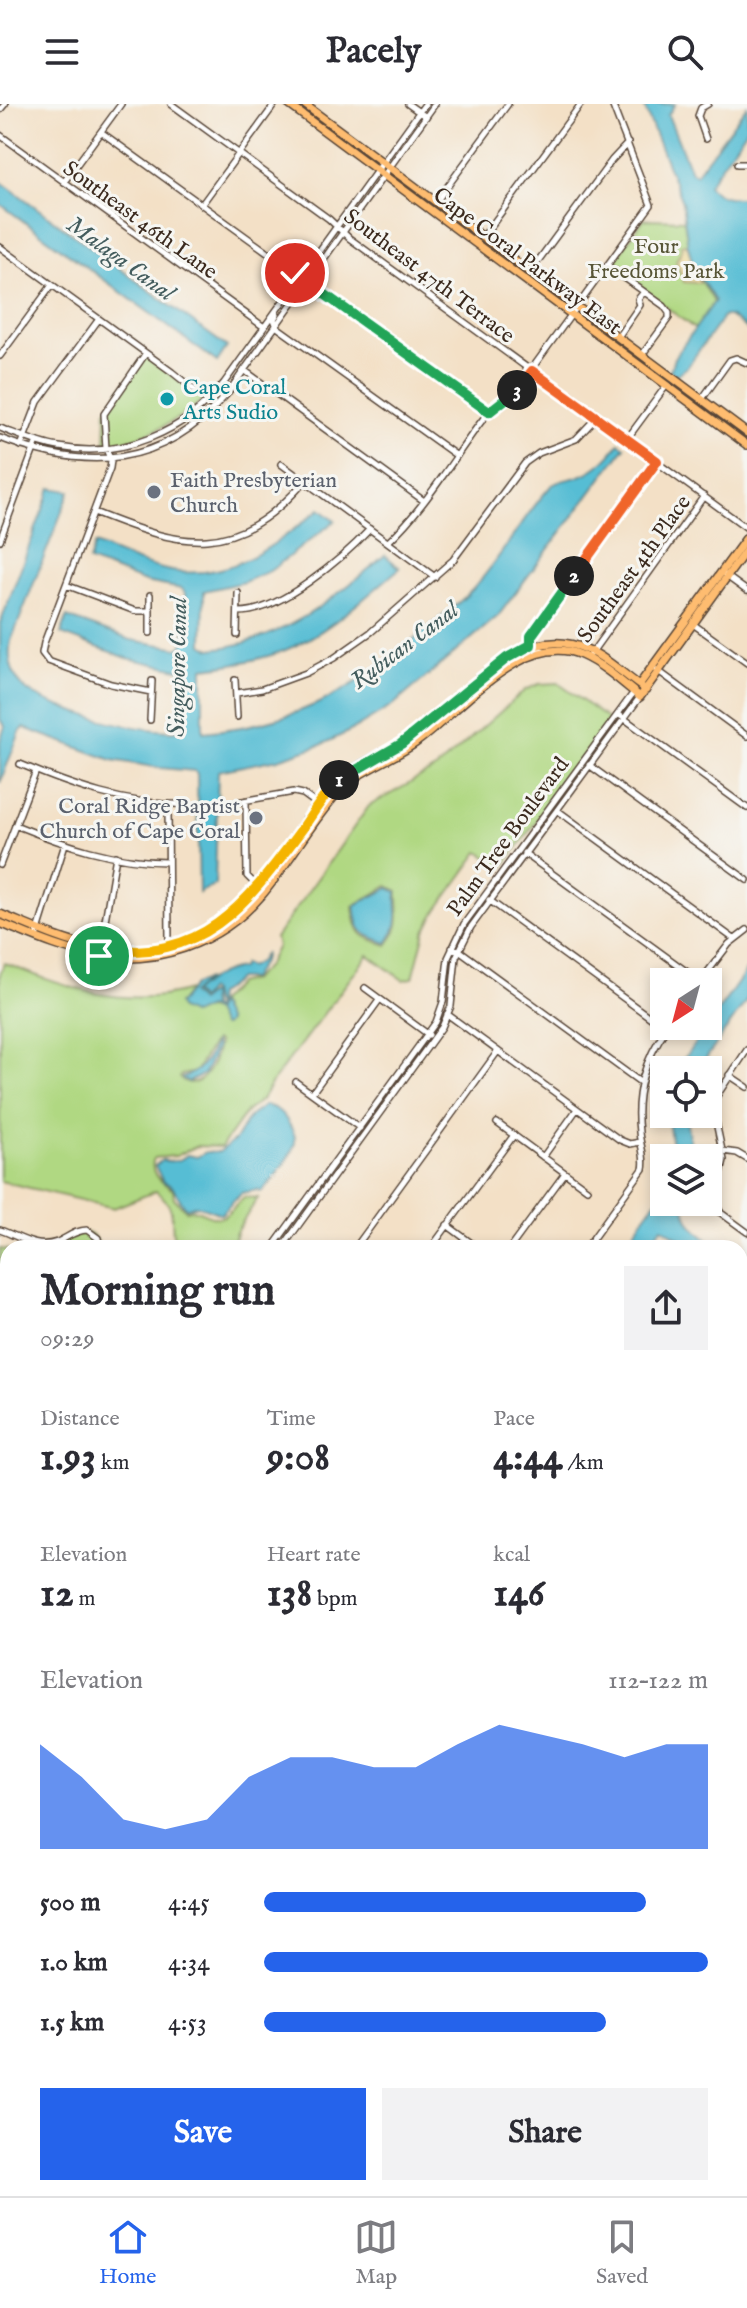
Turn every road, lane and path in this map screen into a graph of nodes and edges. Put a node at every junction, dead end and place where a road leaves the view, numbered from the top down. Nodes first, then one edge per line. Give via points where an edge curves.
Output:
1 (5, 104) edge
2 (121, 104) edge
3 (171, 104) edge
4 (275, 104) edge
5 (288, 104) edge
6 (296, 104) edge
7 (304, 104) edge
8 (408, 104) edge
9 (425, 104) edge
10 (435, 104) edge
11 (508, 104) edge
12 (581, 104) edge
13 (612, 104) edge
14 (708, 104) edge
15 (0, 110) edge
16 (419, 112) junction
17 (426, 117) junction
18 (323, 118) junction
19 (101, 132) junction
20 (0, 135) edge
21 (706, 139) dead end
22 (628, 143) junction
23 (239, 153) junction
24 (737, 164) dead end
25 (747, 164) edge
26 (384, 169) junction
27 (64, 182) junction
28 (436, 202) junction
29 (202, 204) junction
30 (337, 226) junction
31 (344, 233) junction
32 (483, 237) junction
33 (2, 249) edge
34 (0, 257) edge
35 (608, 266) junction
36 (530, 272) junction
37 (301, 276) junction
38 (309, 282) junction
39 (52, 285) junction
40 (644, 292) junction
41 (282, 303) junction
42 (577, 307) junction
43 (572, 315) junction
44 (99, 319) junction
45 (264, 327) junction
46 (277, 327) junction
47 (618, 337) junction
48 (146, 353) junction
49 (642, 355) junction
50 (0, 356) edge
51 (747, 363) edge
52 (237, 365) junction
53 (245, 370) junction
54 (532, 371) junction
55 (651, 375) junction
56 (666, 386) junction
57 (702, 399) junction
58 (208, 401) junction
59 (489, 412) junction
60 (596, 418) junction
61 (0, 428) edge
62 (747, 433) edge
63 (25, 437) junction
64 (0, 438) edge
65 (627, 439) junction
66 (37, 441) junction
67 (747, 445) edge
68 (21, 446) junction
69 (106, 449) junction
70 (34, 451) junction
71 (457, 456) junction
72 (110, 459) junction
73 (657, 461) junction
74 (281, 464) dead end
75 (305, 481) junction
76 (704, 496) junction
77 (424, 501) junction
78 (94, 512) junction
79 (747, 528) edge
80 (370, 529) junction
81 (747, 537) edge
82 (0, 540) edge
83 (388, 542) junction
84 (747, 549) edge
85 (725, 575) junction
86 (435, 577) junction
87 (66, 585) junction
88 (747, 591) edge
89 (238, 593) dead end
90 (150, 595) dead end
91 (150, 611) junction
92 (238, 612) junction
93 (690, 622) junction
94 (150, 633) dead end
95 (237, 635) dead end
96 (531, 645) junction
97 (544, 651) junction
98 (590, 655) junction
99 (747, 663) edge
100 (656, 669) junction
101 (235, 680) dead end
102 (152, 681) dead end
103 (640, 691) junction
104 (151, 692) junction
105 (237, 693) junction
106 (456, 706) junction
107 (618, 714) junction
108 (237, 717) dead end
109 (625, 718) junction
110 (150, 720) dead end
111 (747, 736) edge
112 (584, 761) junction
113 (20, 764) dead end
114 (590, 766) junction
115 (36, 771) junction
116 (246, 801) junction
117 (237, 802) dead end
118 (168, 804) junction
119 (185, 804) dead end
120 (551, 805) junction
121 (322, 808) junction
122 (747, 808) edge
123 (558, 810) junction
124 (15, 825) junction
125 (65, 844) junction
126 (519, 849) junction
127 (526, 854) junction
128 (116, 856) junction
129 (168, 862) junction
130 (0, 865) edge
131 (747, 880) edge
132 (261, 891) junction
133 (484, 896) junction
134 (491, 901) junction
135 (0, 914) edge
136 (0, 923) edge
137 (747, 930) edge
138 (37, 933) junction
139 (734, 939) junction
140 (452, 948) junction
141 (169, 949) junction
142 (459, 950) junction
143 (100, 952) junction
144 (681, 968) edge
145 (711, 968) edge
146 (365, 988) dead end
147 (380, 999) junction
148 (442, 1008) junction
149 (448, 1015) junction
150 (650, 1016) edge
151 (428, 1034) junction
152 (434, 1039) junction
153 (660, 1040) edge
154 (747, 1050) edge
155 (498, 1051) junction
156 (729, 1075) junction
157 (296, 1082) dead end
158 (640, 1082) junction
159 (747, 1087) edge
160 (312, 1093) junction
161 (578, 1109) junction
162 (497, 1123) dead end
163 (360, 1128) junction
164 (366, 1132) junction
165 (514, 1135) junction
166 (640, 1142) junction
167 (723, 1151) junction
168 (543, 1157) junction
169 (747, 1159) edge
170 (565, 1173) junction
171 (587, 1189) dead end
172 (447, 1225) junction
173 (0, 1230) edge
174 (747, 1232) edge
175 (25, 1240) edge
176 (56, 1240) edge
177 (98, 1240) edge
178 (278, 1240) edge
179 (288, 1240) edge
180 (361, 1240) edge
181 (437, 1240) edge
182 (467, 1240) edge
183 (516, 1240) edge
184 (592, 1240) edge

1 - 15 street
2 - 19 street
3 - 23 street, Southeast 47th Terrace
4 - 23 street
5 - 26 main road, Cape Coral Parkway East
6 - 18 main road
7 - 18 main road, Cape Coral Parkway East
8 - 16 street
9 - 16 street
10 - 17 street
11 - 28 street
12 - 32 street
13 - 22 street
14 - 21 street via 698,116
16 - 17 street
16 - 26 street
17 - 26 street
18 - 26 main road, Cape Coral Parkway East
19 - 27 street
19 - 29 street
20 - 27 street, Southeast 46th Lane
22 - 35 street via 651,205
22 - 36 street
23 - 29 street
23 - 30 street, Southeast 47th Terrace
24 - 25 street
26 - 28 main road, Cape Coral Parkway East
26 - 30 street
26 - 31 street
26 - 43 main road, Cape Coral Parkway East
27 - 45 street, Southeast 46th Lane
28 - 32 main road, Cape Coral Parkway East
29 - 37 street
30 - 31 street, Southeast 47th Terrace
30 - 37 street
31 - 38 street
31 - 54 street, Southeast 47th Terrace
32 - 36 main road, Cape Coral Parkway East
33 - 34 street
33 - 39 street
35 - 40 street
35 - 42 street
36 - 42 main road, Cape Coral Parkway East
37 - 38 street
37 - 41 street
38 - 46 street
38 - 59 street
39 - 44 street
39 - 50 street
40 - 47 street
40 - 49 street via 669,313
41 - 45 street
41 - 46 street via 274,319
42 - 43 street
42 - 47 main road, Cape Coral Parkway East
43 - 54 street
43 - 55 main road, Cape Coral Parkway East
44 - 48 street
44 - 63 street via 38,402
45 - 52 street
46 - 53 street
46 - 71 street
47 - 49 main road, Cape Coral Parkway East
48 - 58 street
48 - 69 street via 106,410
49 - 57 main road, Cape Coral Parkway East
51 - 57 street via 736,358 728,362
52 - 53 street
52 - 58 street
53 - 72 street via 221,402 187,431 145,451
53 - 77 street
54 - 59 street
54 - 60 street, Southeast 47th Terrace
55 - 56 main road, Cape Coral Parkway East
55 - 57 main road via 693,400
56 - 65 street
56 - 67 main road, Cape Coral Parkway East
57 - 62 main road, Cape Coral Parkway East
58 - 69 street via 165,432
59 - 71 street
60 - 65 street, Southeast 47th Terrace
60 - 86 street via 576,439 525,463
61 - 63 street
63 - 66 street
63 - 68 street
64 - 68 street
65 - 73 street, Southeast 47th Terrace
66 - 69 street
66 - 70 street
68 - 70 street
69 - 72 street
70 - 72 street
70 - 82 street
71 - 77 street
72 - 78 street
73 - 76 street, Southeast 47th Terrace
73 - 96 street via 531,636
74 - 75 street
75 - 78 street via 255,524 214,540 173,539
75 - 80 street
76 - 79 street, Southeast 47th Terrace
76 - 98 street, Southeast 4th Place
77 - 83 street
78 - 87 street
80 - 83 street
80 - 92 street via 296,590 255,610
81 - 85 main road, Palm Tree Boulevard
83 - 86 street
84 - 85 main road, Palm Tree Boulevard
85 - 88 street
85 - 93 main road, Palm Tree Boulevard
86 - 105 street via 334,658 292,679
87 - 91 street via 135,611
87 - 104 street via 42,653 48,661
89 - 92 street
90 - 91 street
91 - 94 street
92 - 95 street
93 - 99 street
93 - 100 main road, Palm Tree Boulevard
96 - 97 street
96 - 98 main road via 562,642
96 - 106 main road via 507,658
97 - 98 main road
97 - 106 main road via 513,663
98 - 103 main road
100 - 103 main road, Palm Tree Boulevard
100 - 111 street
101 - 105 street
102 - 104 street
103 - 107 street, Palm Tree Boulevard
103 - 109 street, Palm Tree Boulevard
104 - 110 street
105 - 108 street
106 - 121 main road via 389,760 349,782
107 - 109 street
107 - 112 street, Palm Tree Boulevard
109 - 114 street, Palm Tree Boulevard
109 - 122 street
112 - 114 street
112 - 120 street, Palm Tree Boulevard
113 - 115 street
114 - 123 street, Palm Tree Boulevard
114 - 131 street
115 - 118 street via 106,794
115 - 124 street
116 - 117 street
116 - 121 street via 294,792
116 - 132 street via 247,876
118 - 119 street
118 - 129 street
120 - 123 street
120 - 126 street, Palm Tree Boulevard
121 - 132 main road
123 - 127 street, Palm Tree Boulevard
123 - 139 street
124 - 125 street
124 - 130 street
125 - 128 street
125 - 138 street
126 - 127 street
126 - 133 street, Palm Tree Boulevard
127 - 134 street, Palm Tree Boulevard
127 - 144 street
128 - 129 street
128 - 143 street
129 - 141 street
132 - 141 main road via 222,931 192,946
133 - 134 street
133 - 140 street, Palm Tree Boulevard
134 - 142 street, Palm Tree Boulevard
134 - 150 street
135 - 138 main road
136 - 138 main road
137 - 139 street
138 - 143 main road via 63,947
139 - 145 street
140 - 142 street
140 - 148 street, Palm Tree Boulevard
141 - 143 main road via 130,958
142 - 149 street, Palm Tree Boulevard
142 - 158 street
146 - 147 street
147 - 151 street
147 - 160 street
148 - 149 street
148 - 151 street, Palm Tree Boulevard
149 - 152 street, Palm Tree Boulevard
149 - 155 street
151 - 152 street
151 - 163 street, Palm Tree Boulevard
152 - 164 street, Palm Tree Boulevard
153 - 158 street
154 - 156 street
155 - 161 street
155 - 180 street
156 - 159 street
156 - 167 street via 716,1102
157 - 160 street
158 - 166 street
160 - 163 street
161 - 166 street via 625,1143
161 - 168 street
162 - 165 street
163 - 164 street
163 - 178 street, Palm Tree Boulevard
164 - 179 street, Palm Tree Boulevard
165 - 168 street
165 - 172 street
166 - 184 street via 643,1169
167 - 169 street
167 - 174 street via 716,1207
168 - 170 street
170 - 171 street
170 - 183 street
172 - 181 street
172 - 182 street
173 - 175 street
176 - 177 street via 87,1230

